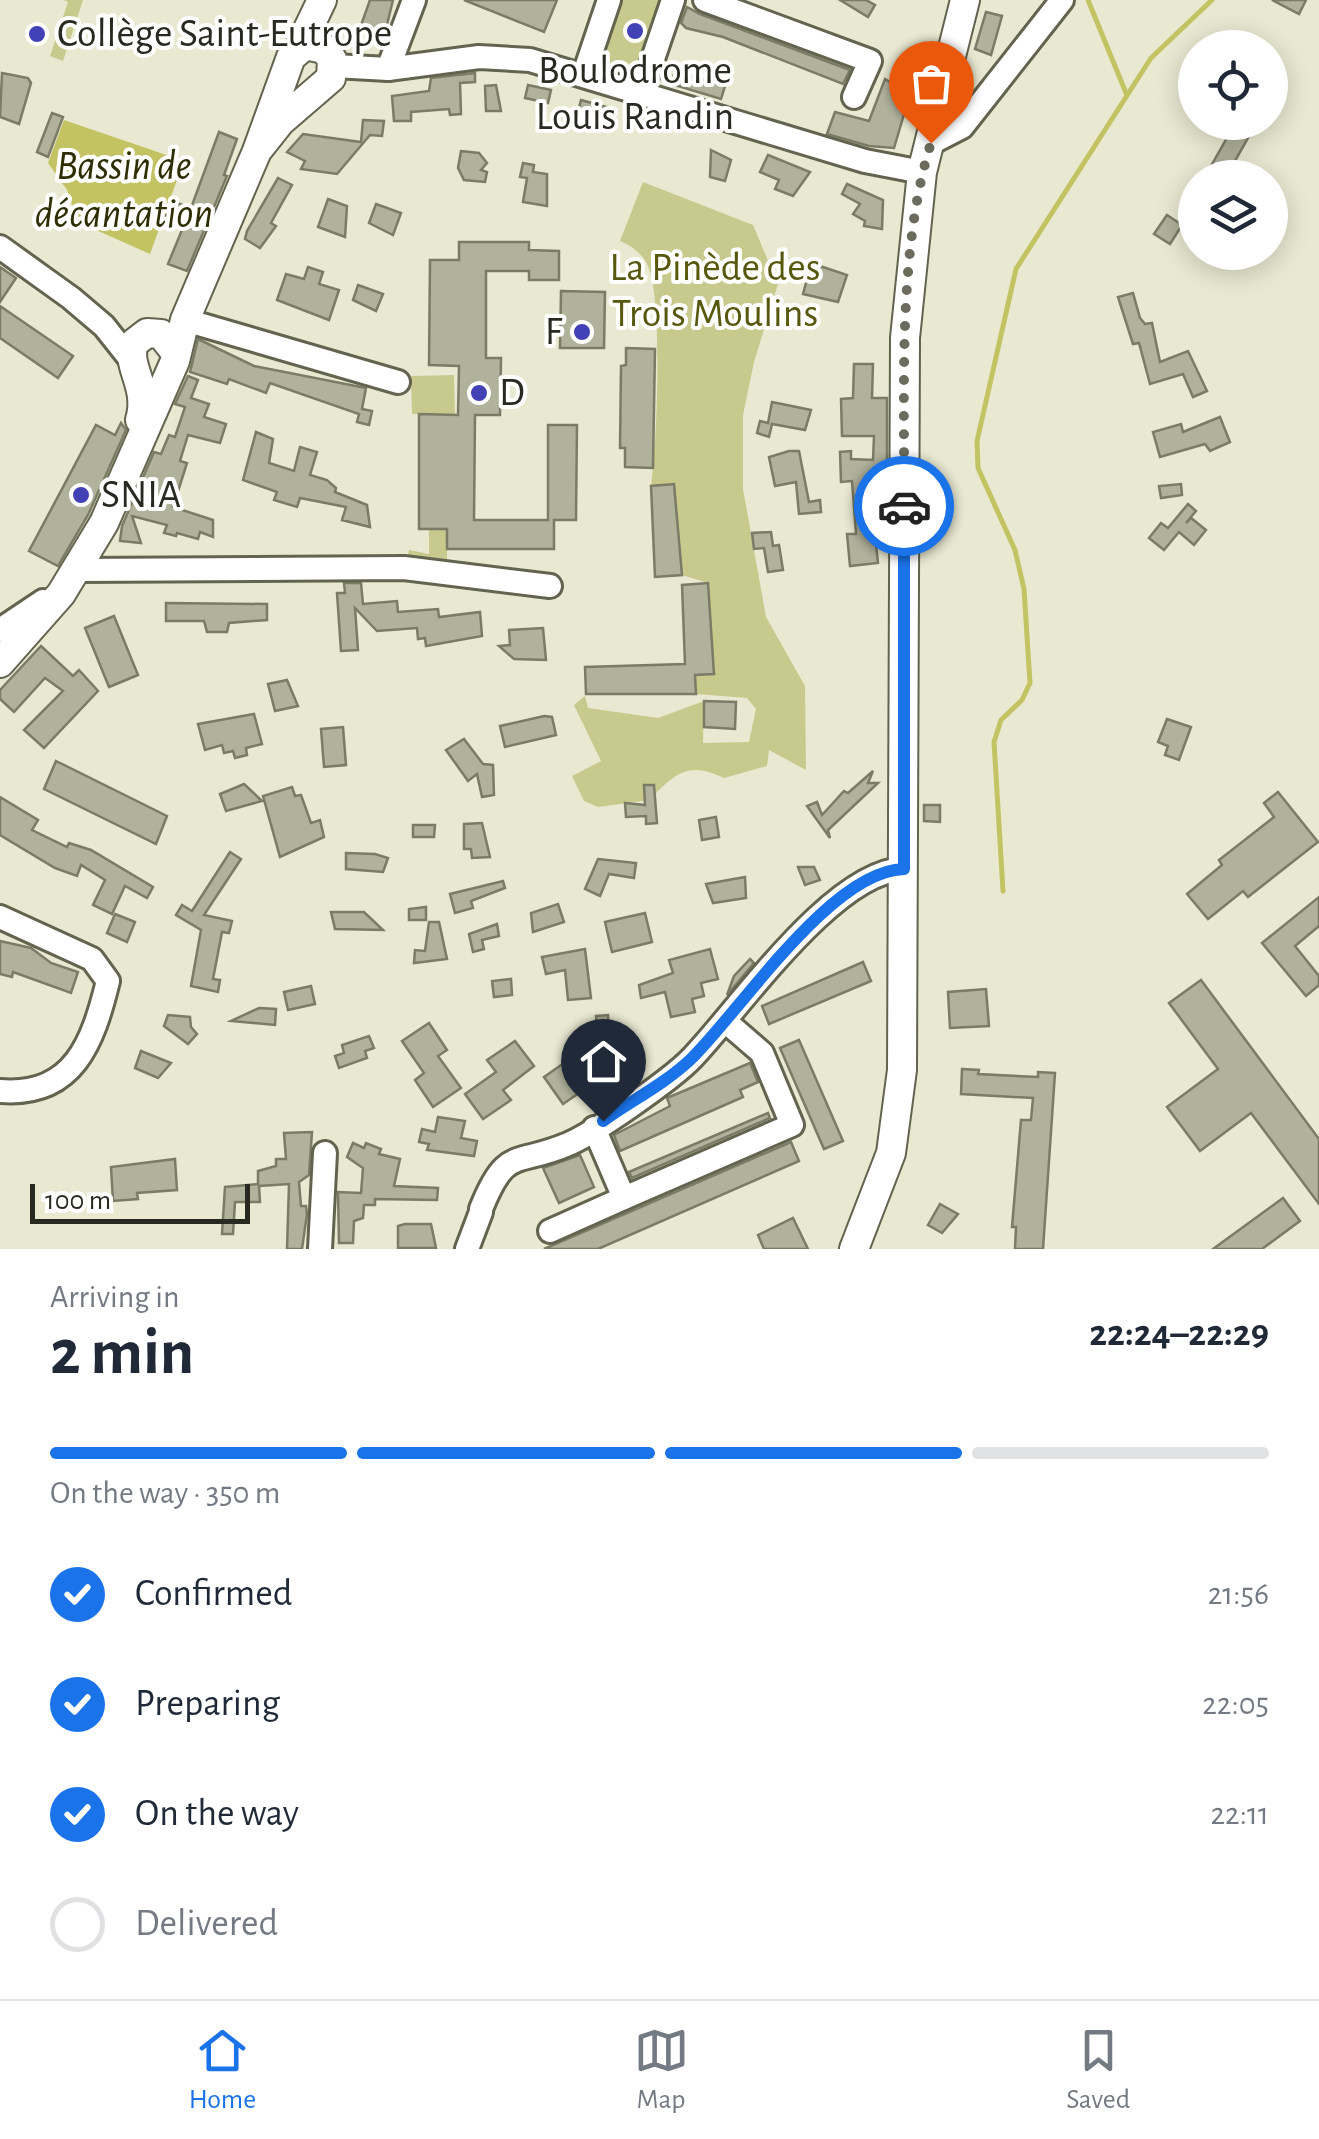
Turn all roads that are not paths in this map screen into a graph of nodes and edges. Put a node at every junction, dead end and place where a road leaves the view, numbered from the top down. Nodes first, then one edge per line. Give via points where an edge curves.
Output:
1 (414, 0) edge
2 (609, 0) edge
3 (673, 0) edge
4 (706, 0) edge
5 (966, 0) edge
6 (1062, 0) edge
7 (321, 3) edge
8 (314, 67) junction
9 (383, 69) junction
10 (584, 74) junction
11 (642, 94) junction
12 (854, 97) dead end
13 (931, 143) junction
14 (922, 172) junction
15 (0, 246) edge
16 (157, 350) junction
17 (398, 382) dead end
18 (78, 570) junction
19 (550, 586) dead end
20 (55, 602) junction
21 (0, 630) edge
22 (0, 664) edge
23 (904, 869) junction
24 (0, 917) edge
25 (725, 1022) junction
26 (0, 1090) edge
27 (594, 1128) junction
28 (325, 1153) dead end
29 (624, 1198) junction
30 (550, 1231) dead end
31 (320, 1249) edge
32 (467, 1249) edge
33 (854, 1249) edge

1 - 9 street
2 - 10 street
3 - 11 street
4 - 12 street via 870,61
5 - 13 main road
6 - 13 street via 962,128
7 - 8 main road
8 - 9 street
8 - 16 main road via 257,151
9 - 10 street via 479,57 530,60
10 - 11 street
11 - 14 street
13 - 14 main road
14 - 23 main road via 904,338
15 - 16 street via 104,326
16 - 17 street
16 - 18 main road via 124,479
18 - 19 street via 403,559
18 - 20 main road
20 - 21 street via 45,599
20 - 22 main road
23 - 25 street via 866,880 817,918
23 - 33 main road via 898,1109 879,1194
24 - 26 street via 92,959 108,981 86,1050 68,1071 48,1086
25 - 27 street via 690,1060
25 - 29 street via 762,1052 792,1125
27 - 29 street
27 - 32 street via 566,1146 514,1160 500,1173
28 - 31 street
29 - 30 street

